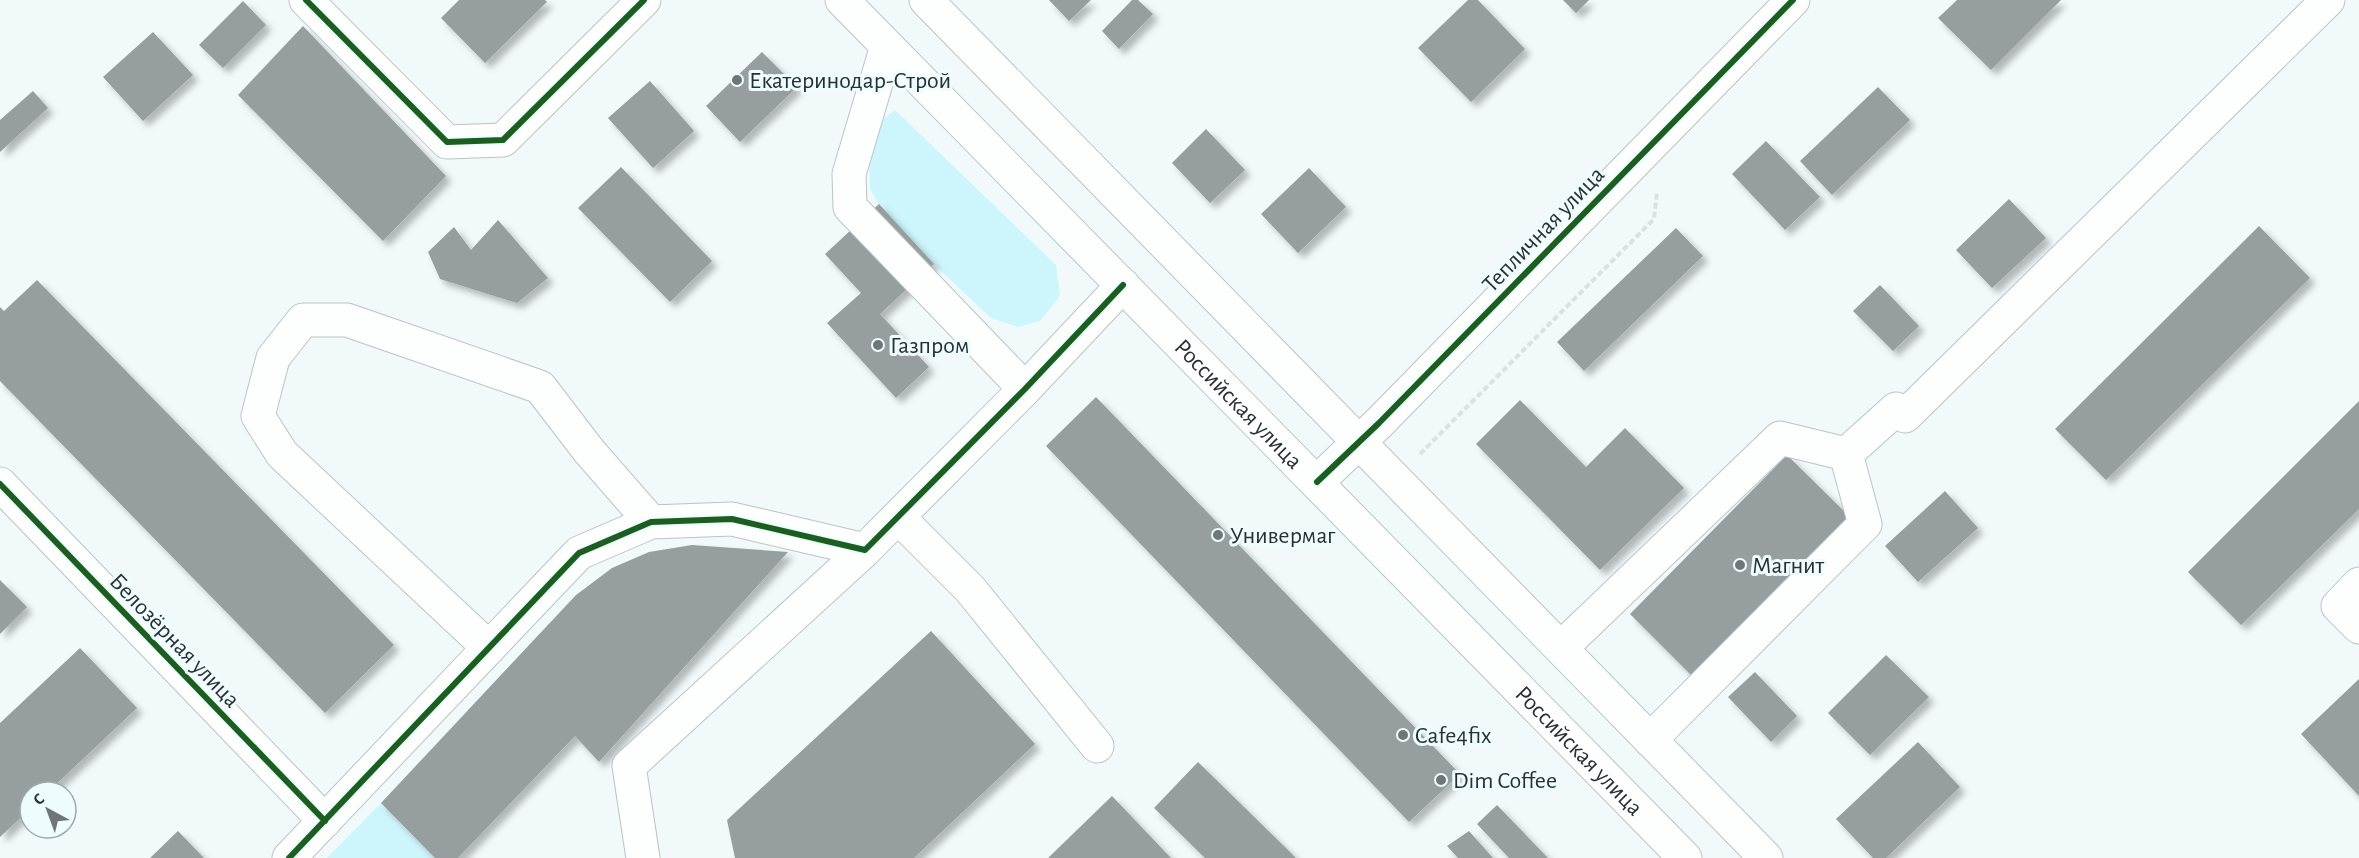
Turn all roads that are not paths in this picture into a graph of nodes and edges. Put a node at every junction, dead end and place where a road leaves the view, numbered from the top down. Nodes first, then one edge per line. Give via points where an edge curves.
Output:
1 (306, 0) edge
2 (644, 0) edge
3 (842, 0) edge
4 (926, 0) edge
5 (1793, 0) edge
6 (2328, 0) edge
7 (887, 46) junction
8 (1123, 285) junction
9 (1025, 389) junction
10 (1359, 443) junction
11 (1846, 454) junction
12 (1317, 482) junction
13 (0, 484) edge
14 (898, 517) junction
15 (651, 522) junction
16 (865, 550) junction
17 (2359, 584) edge
18 (2359, 627) edge
19 (489, 648) junction
20 (1561, 648) junction
21 (1650, 740) junction
22 (1097, 746) dead end
23 (325, 820) junction
24 (289, 858) edge
25 (643, 858) edge
26 (1685, 858) edge
27 (1766, 858) edge

1 - 2 street via 447,142 503,140
3 - 7 street, Российская улица
4 - 10 street
5 - 10 street, Тепличная улица
6 - 11 street via 1901,412
7 - 8 street, Российская улица
7 - 9 street via 849,174 850,207
8 - 9 street
8 - 12 street, Российская улица
9 - 14 street
10 - 12 street, Тепличная улица
10 - 20 street
11 - 20 street via 1780,438
11 - 21 street via 1865,524
12 - 26 street, Российская улица
13 - 23 street, Белозёрная улица
14 - 16 street
14 - 22 street via 970,589
15 - 16 street via 732,519
15 - 19 street via 579,553
15 - 19 street via 588,451 540,387 346,320 303,320 273,358 258,416 282,454
16 - 25 street via 629,766
17 - 18 street via 2338,606
19 - 23 street
20 - 21 street
21 - 27 street
23 - 24 street

